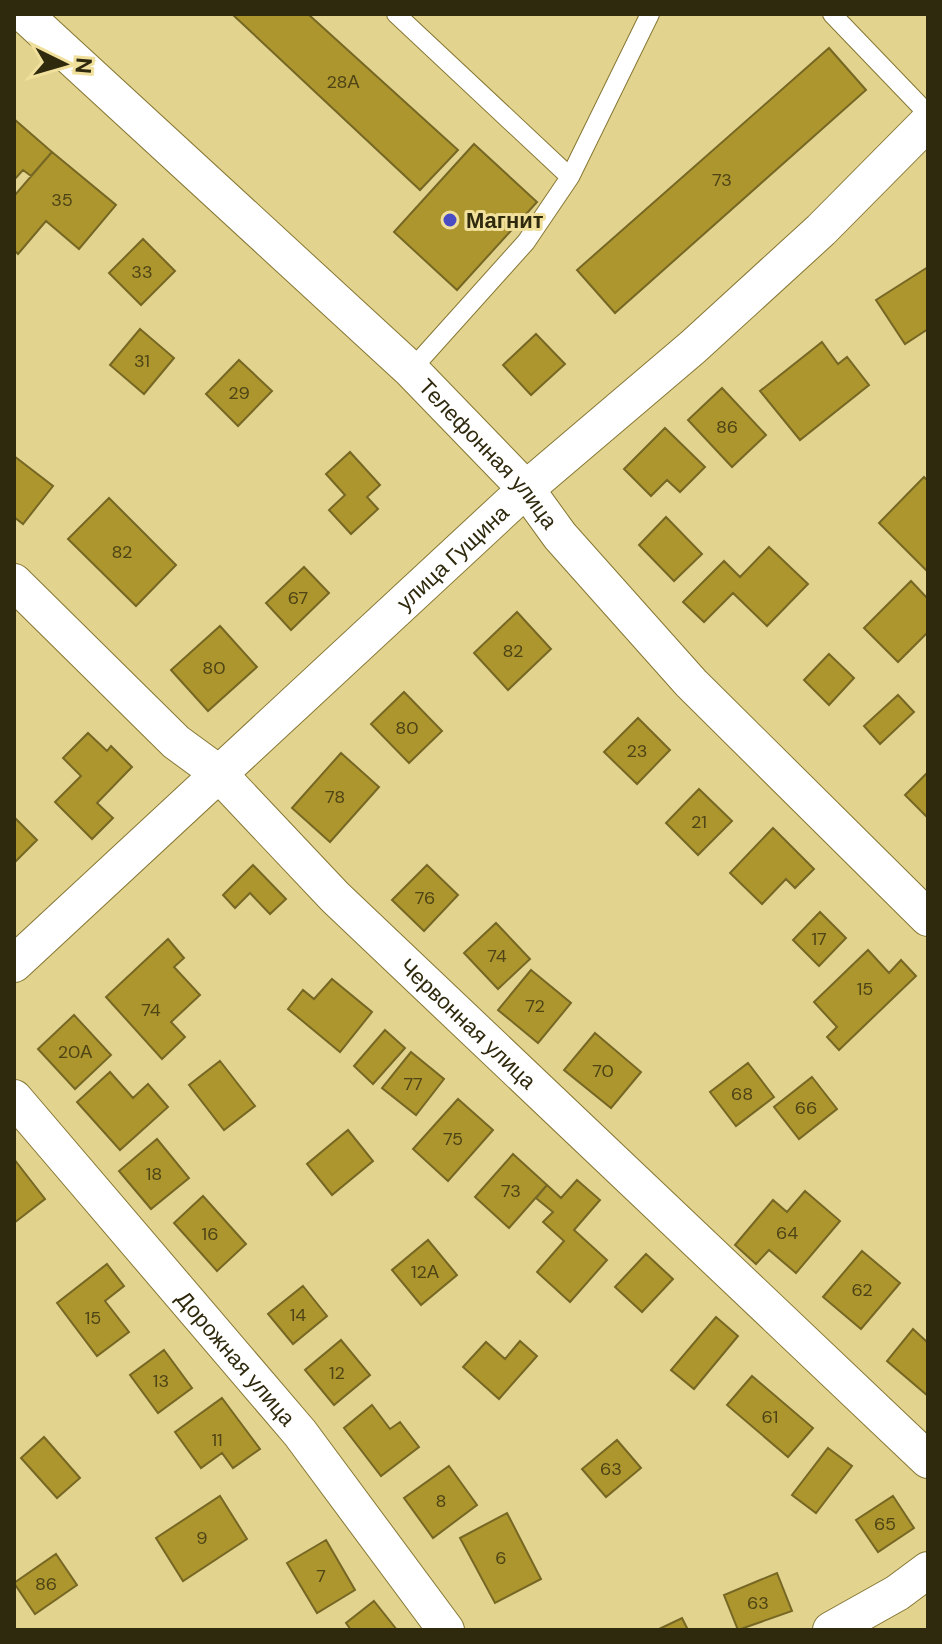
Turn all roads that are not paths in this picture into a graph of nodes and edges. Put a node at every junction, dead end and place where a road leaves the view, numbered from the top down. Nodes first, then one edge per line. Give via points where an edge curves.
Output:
1 (24, 14) edge
2 (396, 14) edge
3 (650, 14) edge
4 (832, 14) edge
5 (928, 114) edge
6 (928, 122) edge
7 (570, 177) junction
8 (411, 370) junction
9 (526, 489) junction
10 (14, 582) edge
11 (217, 772) junction
12 (928, 918) edge
13 (14, 964) edge
14 (14, 1098) edge
15 (928, 1460) edge
16 (928, 1570) edge
17 (446, 1630) edge
18 (831, 1630) edge

1 - 8 street, Телефонная улица
2 - 7 lane
3 - 7 lane
4 - 5 lane
6 - 9 street, улица Гущина via 716,326
7 - 8 lane via 526,242
8 - 9 street, Телефонная улица
9 - 11 street, улица Гущина
9 - 12 street, Телефонная улица via 560,536 691,683
10 - 11 street, Червонная улица via 176,742
11 - 13 street, улица Гущина
11 - 15 street, Червонная улица via 335,897
14 - 17 street, Дорожная улица via 300,1433
16 - 18 street

